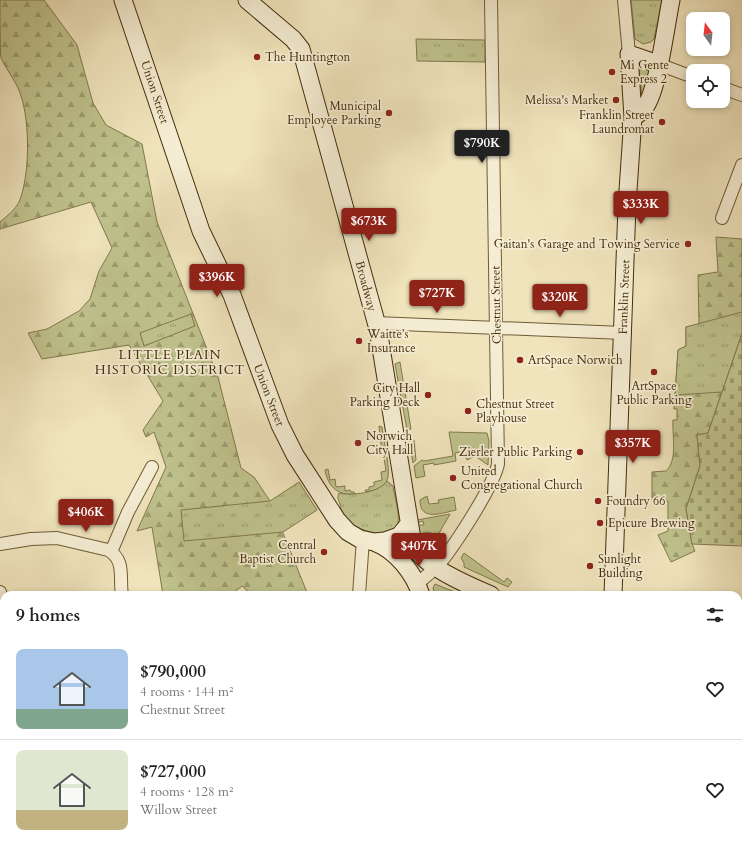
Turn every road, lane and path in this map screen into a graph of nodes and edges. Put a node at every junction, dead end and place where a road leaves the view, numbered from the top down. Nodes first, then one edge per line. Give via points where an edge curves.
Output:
1 (123, 0) edge
2 (246, 0) edge
3 (491, 0) edge
4 (624, 0) edge
5 (671, 0) edge
6 (629, 54) junction
7 (658, 64) junction
8 (686, 74) edge
9 (730, 91) edge
10 (742, 95) edge
11 (633, 117) junction
12 (742, 165) edge
13 (722, 218) dead end
14 (376, 323) junction
15 (497, 328) junction
16 (623, 333) junction
17 (152, 467) dead end
18 (409, 524) junction
19 (369, 541) junction
20 (0, 544) edge
21 (111, 552) junction
22 (436, 567) junction
23 (419, 589) edge
24 (122, 591) edge
25 (360, 591) edge
26 (483, 591) edge
27 (613, 591) edge

1 - 19 main road, Union Street via 201,231 229,289 283,432 337,520 351,535
2 - 14 main road, Broadway via 293,39 301,49
3 - 15 street, Chestnut Street
4 - 6 street, Franklin Street
5 - 7 main road
6 - 7 main road
6 - 11 main road, Franklin Street
7 - 8 street
7 - 11 main road via 648,101 641,112
9 - 10 street
11 - 16 main road, Franklin Street
12 - 13 street
14 - 15 street
14 - 18 main road, Broadway
15 - 16 street
15 - 22 street, Chestnut Street via 497,472
16 - 27 main road, Franklin Street
17 - 21 street via 128,512
18 - 19 main road via 398,537
18 - 22 main road, Broadway via 410,535 419,552
19 - 23 main road via 391,550
19 - 25 street
20 - 21 street via 57,538
21 - 24 street via 120,563
22 - 23 street, Chestnut Street
22 - 26 main road, Broadway

